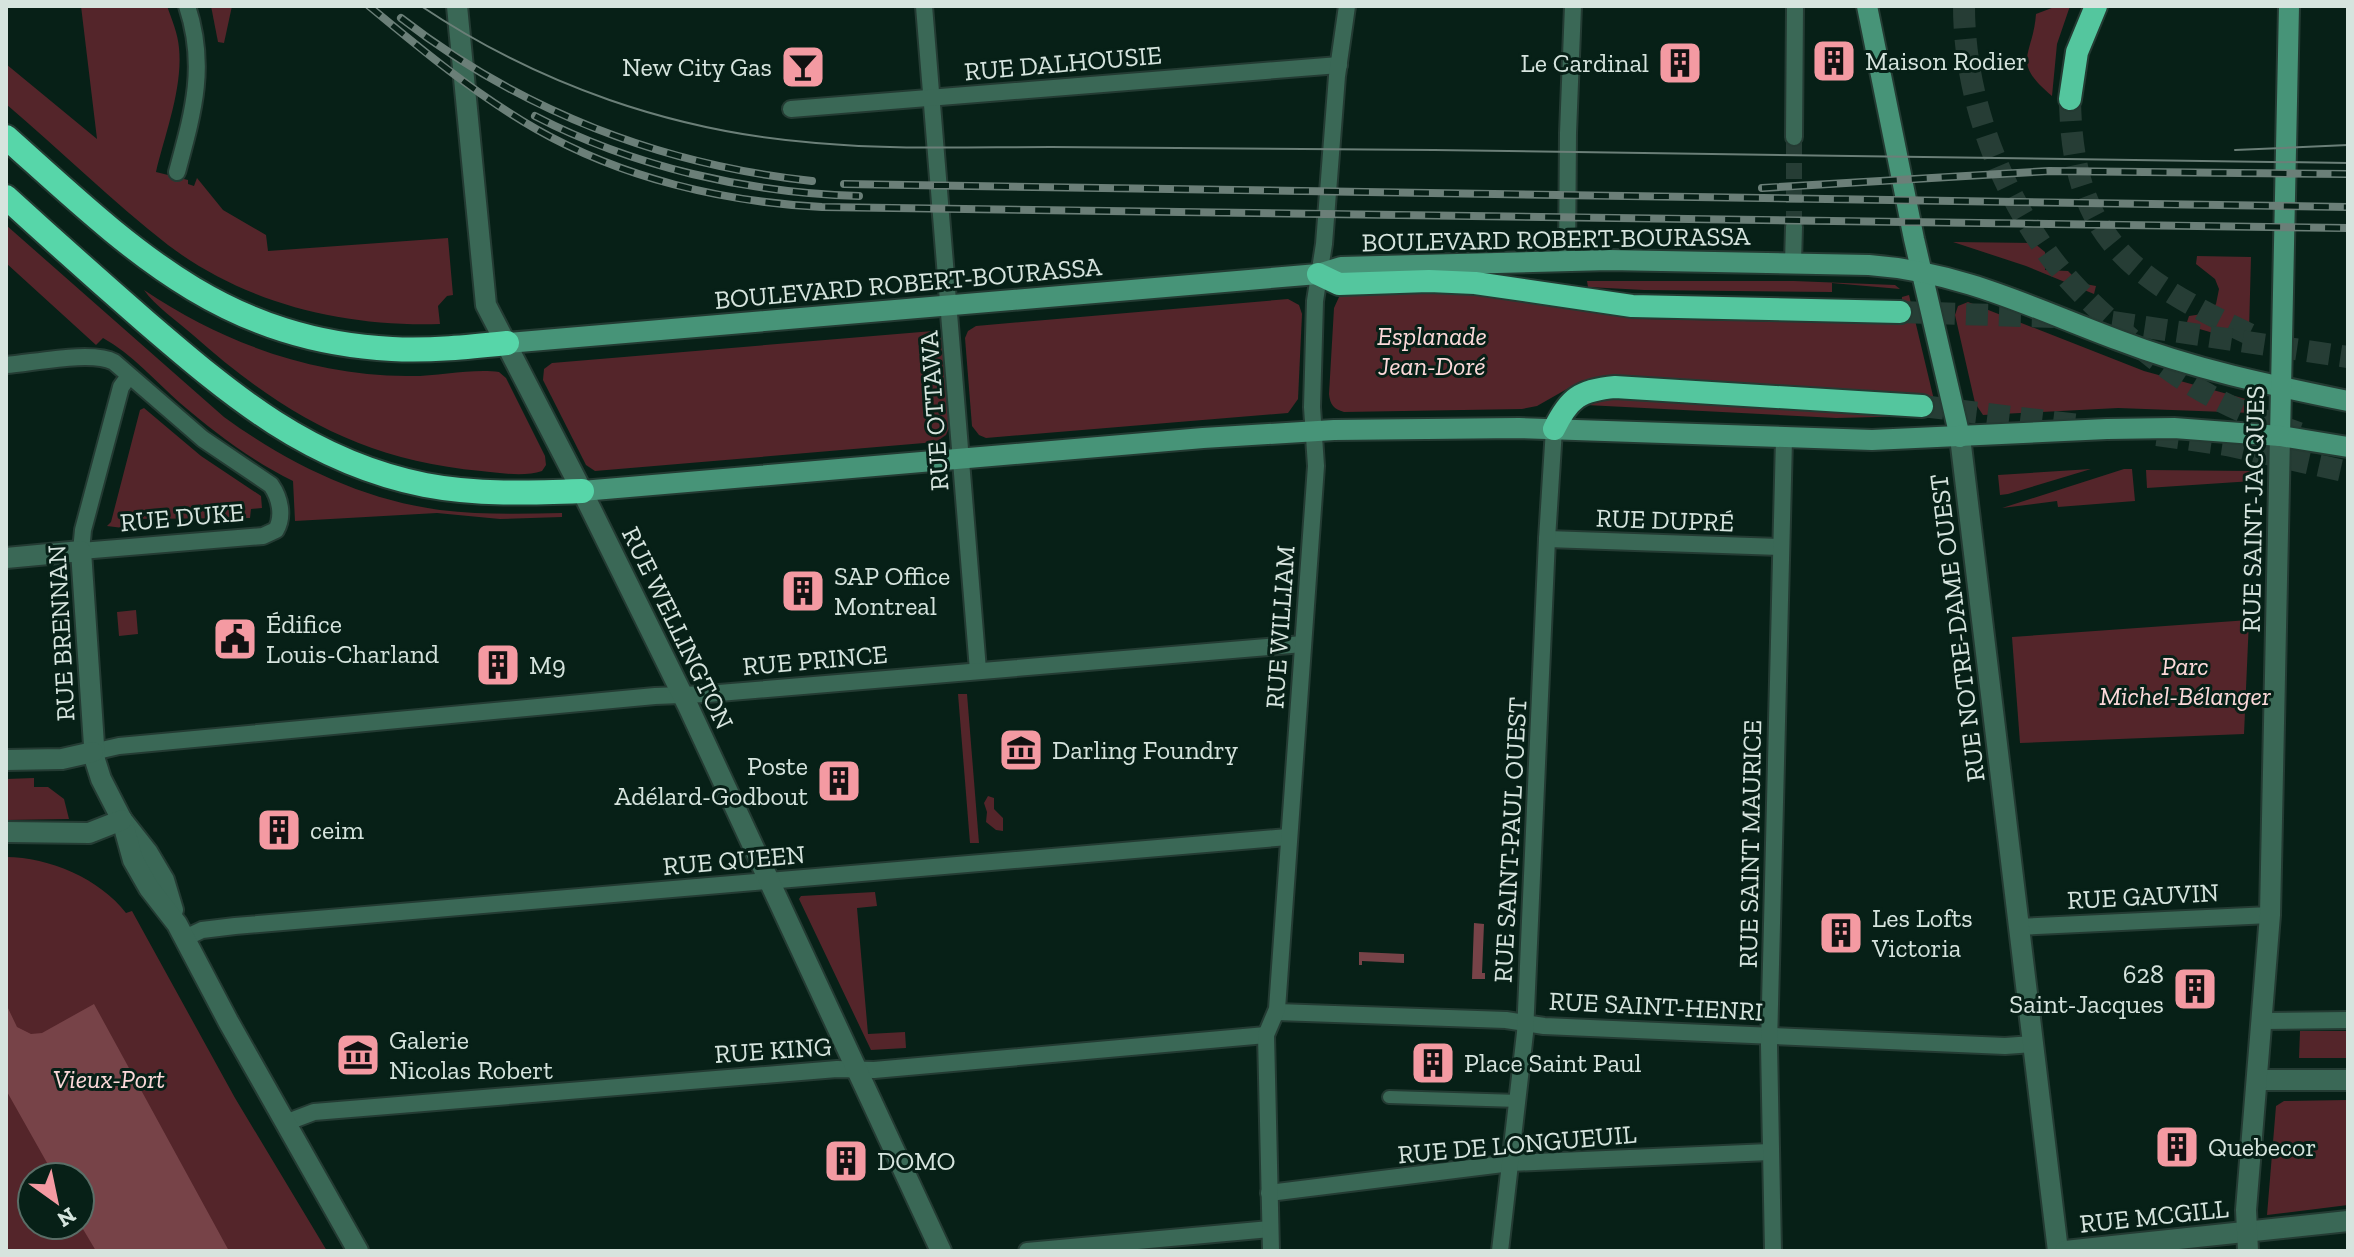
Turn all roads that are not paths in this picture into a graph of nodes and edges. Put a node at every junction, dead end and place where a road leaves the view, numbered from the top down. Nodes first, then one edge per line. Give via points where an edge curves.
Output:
1 (187, 6) edge
2 (457, 6) edge
3 (924, 6) edge
4 (1347, 6) edge
5 (1573, 6) edge
6 (1795, 6) edge
7 (1867, 6) edge
8 (2096, 6) edge
9 (2289, 6) edge
10 (1339, 65) junction
11 (931, 97) junction
12 (2070, 99) tunnel mouth
13 (791, 109) dead end
14 (6, 137) edge
15 (1794, 137) tunnel mouth
16 (177, 172) dead end
17 (6, 197) edge
18 (1794, 227) tunnel mouth
19 (1567, 261) junction
20 (1793, 263) junction
21 (1922, 272) junction
22 (1318, 274) junction
23 (950, 306) junction
24 (1900, 312) tunnel mouth
25 (507, 343) junction
26 (6, 365) edge
27 (129, 376) junction
28 (2281, 387) junction
29 (2348, 401) edge
30 (1922, 406) tunnel mouth
31 (1554, 429) junction
32 (1313, 430) junction
33 (2280, 436) junction
34 (1960, 437) junction
35 (1784, 439) junction
36 (2348, 447) edge
37 (962, 459) junction
38 (582, 491) junction
39 (1547, 539) junction
40 (1781, 547) junction
41 (81, 551) junction
42 (6, 558) edge
43 (1303, 644) junction
44 (978, 670) junction
45 (682, 695) junction
46 (93, 752) junction
47 (6, 760) edge
48 (122, 820) junction
49 (6, 832) edge
50 (1288, 837) junction
51 (770, 881) junction
52 (2270, 915) junction
53 (2018, 927) junction
54 (181, 931) junction
55 (1277, 1012) junction
56 (2348, 1020) edge
57 (2262, 1021) junction
58 (1526, 1023) junction
59 (1266, 1035) junction
60 (1769, 1036) junction
61 (2033, 1044) junction
62 (859, 1069) junction
63 (2258, 1080) junction
64 (2348, 1080) edge
65 (1389, 1097) dead end
66 (1519, 1101) junction
67 (285, 1123) junction
68 (1770, 1152) junction
69 (1511, 1163) junction
70 (1269, 1193) junction
71 (2348, 1221) edge
72 (1270, 1229) junction
73 (2247, 1242) edge
74 (358, 1251) edge
75 (941, 1251) edge
76 (1027, 1251) edge
77 (1271, 1251) edge
78 (1500, 1251) edge
79 (1773, 1251) edge
80 (2058, 1251) edge
81 (2065, 1251) edge

1 - 16 street via 198,74
2 - 25 street, RUE WELLINGTON via 486,305
3 - 11 street, RUE OTTAWA
4 - 10 street, RUE WILLIAM
5 - 19 street
6 - 15 street
7 - 21 main road, RUE NOTRE-DAME OUEST
8 - 12 highway via 2077,52
9 - 28 main road, RUE SAINT-JACQUES
10 - 11 street, RUE DALHOUSIE
10 - 22 street, RUE WILLIAM
11 - 13 street, RUE DALHOUSIE
11 - 23 street, RUE OTTAWA
14 - 25 highway via 150,262 199,294 254,320 380,348
17 - 38 highway via 222,387 299,439 357,466 427,486 507,493
18 - 20 street
19 - 20 main road, BOULEVARD ROBERT-BOURASSA
19 - 22 main road, BOULEVARD ROBERT-BOURASSA via 1341,267
20 - 21 main road, BOULEVARD ROBERT-BOURASSA
21 - 28 main road, BOULEVARD ROBERT-BOURASSA via 2009,295 2178,361
21 - 34 main road, RUE NOTRE-DAME OUEST
22 - 23 main road, BOULEVARD ROBERT-BOURASSA
22 - 24 highway via 1339,284 1475,283 1632,306
22 - 32 street, RUE WILLIAM
23 - 25 main road, BOULEVARD ROBERT-BOURASSA
23 - 37 street, RUE OTTAWA
25 - 38 street, RUE WELLINGTON
26 - 27 street via 106,358
27 - 41 street, RUE BRENNAN via 121,387
27 - 41 street, RUE DUKE via 203,439 271,485 280,508 279,527 263,536
28 - 29 main road, BOULEVARD ROBERT-BOURASSA
28 - 33 main road, RUE SAINT-JACQUES
30 - 31 highway via 1621,387 1575,398
31 - 32 main road
31 - 35 main road
31 - 39 street, RUE SAINT-PAUL OUEST
32 - 37 main road
32 - 43 street, RUE WILLIAM via 1316,466
33 - 34 main road via 2155,428
33 - 36 main road
33 - 52 street, RUE SAINT-JACQUES
34 - 35 main road
34 - 53 street, RUE NOTRE-DAME OUEST
35 - 40 street, RUE SAINT MAURICE
37 - 38 main road
37 - 44 street, RUE OTTAWA
38 - 45 street, RUE WELLINGTON
39 - 40 street, RUE DUPRÉ
39 - 58 street, RUE SAINT-PAUL OUEST
40 - 60 street, RUE SAINT MAURICE
41 - 42 street, RUE DUKE
41 - 46 street, RUE BRENNAN
43 - 44 street, RUE PRINCE
43 - 50 street, RUE WILLIAM
44 - 45 street, RUE PRINCE
45 - 46 street, RUE PRINCE
45 - 51 street, RUE WELLINGTON
46 - 47 street via 62,759
46 - 48 street, RUE BRENNAN
48 - 49 street via 89,833
48 - 54 street, RUE BRENNAN via 133,860
50 - 51 street, RUE QUEEN
50 - 55 street, RUE WILLIAM
51 - 54 street, RUE QUEEN
51 - 62 street, RUE WELLINGTON
52 - 53 street, RUE GAUVIN
52 - 57 street, RUE SAINT-JACQUES
53 - 61 street, RUE NOTRE-DAME OUEST
54 - 67 street, RUE BRENNAN
55 - 58 street, RUE SAINT-HENRI
55 - 59 street, RUE WILLIAM
56 - 57 street
57 - 63 street, RUE SAINT-JACQUES
58 - 60 street, RUE SAINT-HENRI
58 - 66 street, RUE SAINT-PAUL OUEST
59 - 62 street, RUE KING
59 - 70 street, RUE WILLIAM
60 - 61 street, RUE SAINT-HENRI
60 - 68 street, RUE SAINT MAURICE
61 - 80 street, RUE NOTRE-DAME OUEST
62 - 67 street, RUE KING via 314,1112
62 - 75 street, RUE WELLINGTON
63 - 64 street
63 - 73 street, RUE SAINT-JACQUES
65 - 66 street
66 - 69 street, RUE SAINT-PAUL OUEST
67 - 74 street, RUE BRENNAN
68 - 69 street, RUE DE LONGUEUIL
68 - 79 street, RUE SAINT MAURICE
69 - 70 street, RUE DE LONGUEUIL
69 - 78 street, RUE SAINT-PAUL OUEST
70 - 72 street, RUE WILLIAM
71 - 73 street, RUE MCGILL
72 - 76 street
72 - 77 street, RUE WILLIAM
73 - 81 street, RUE MCGILL

